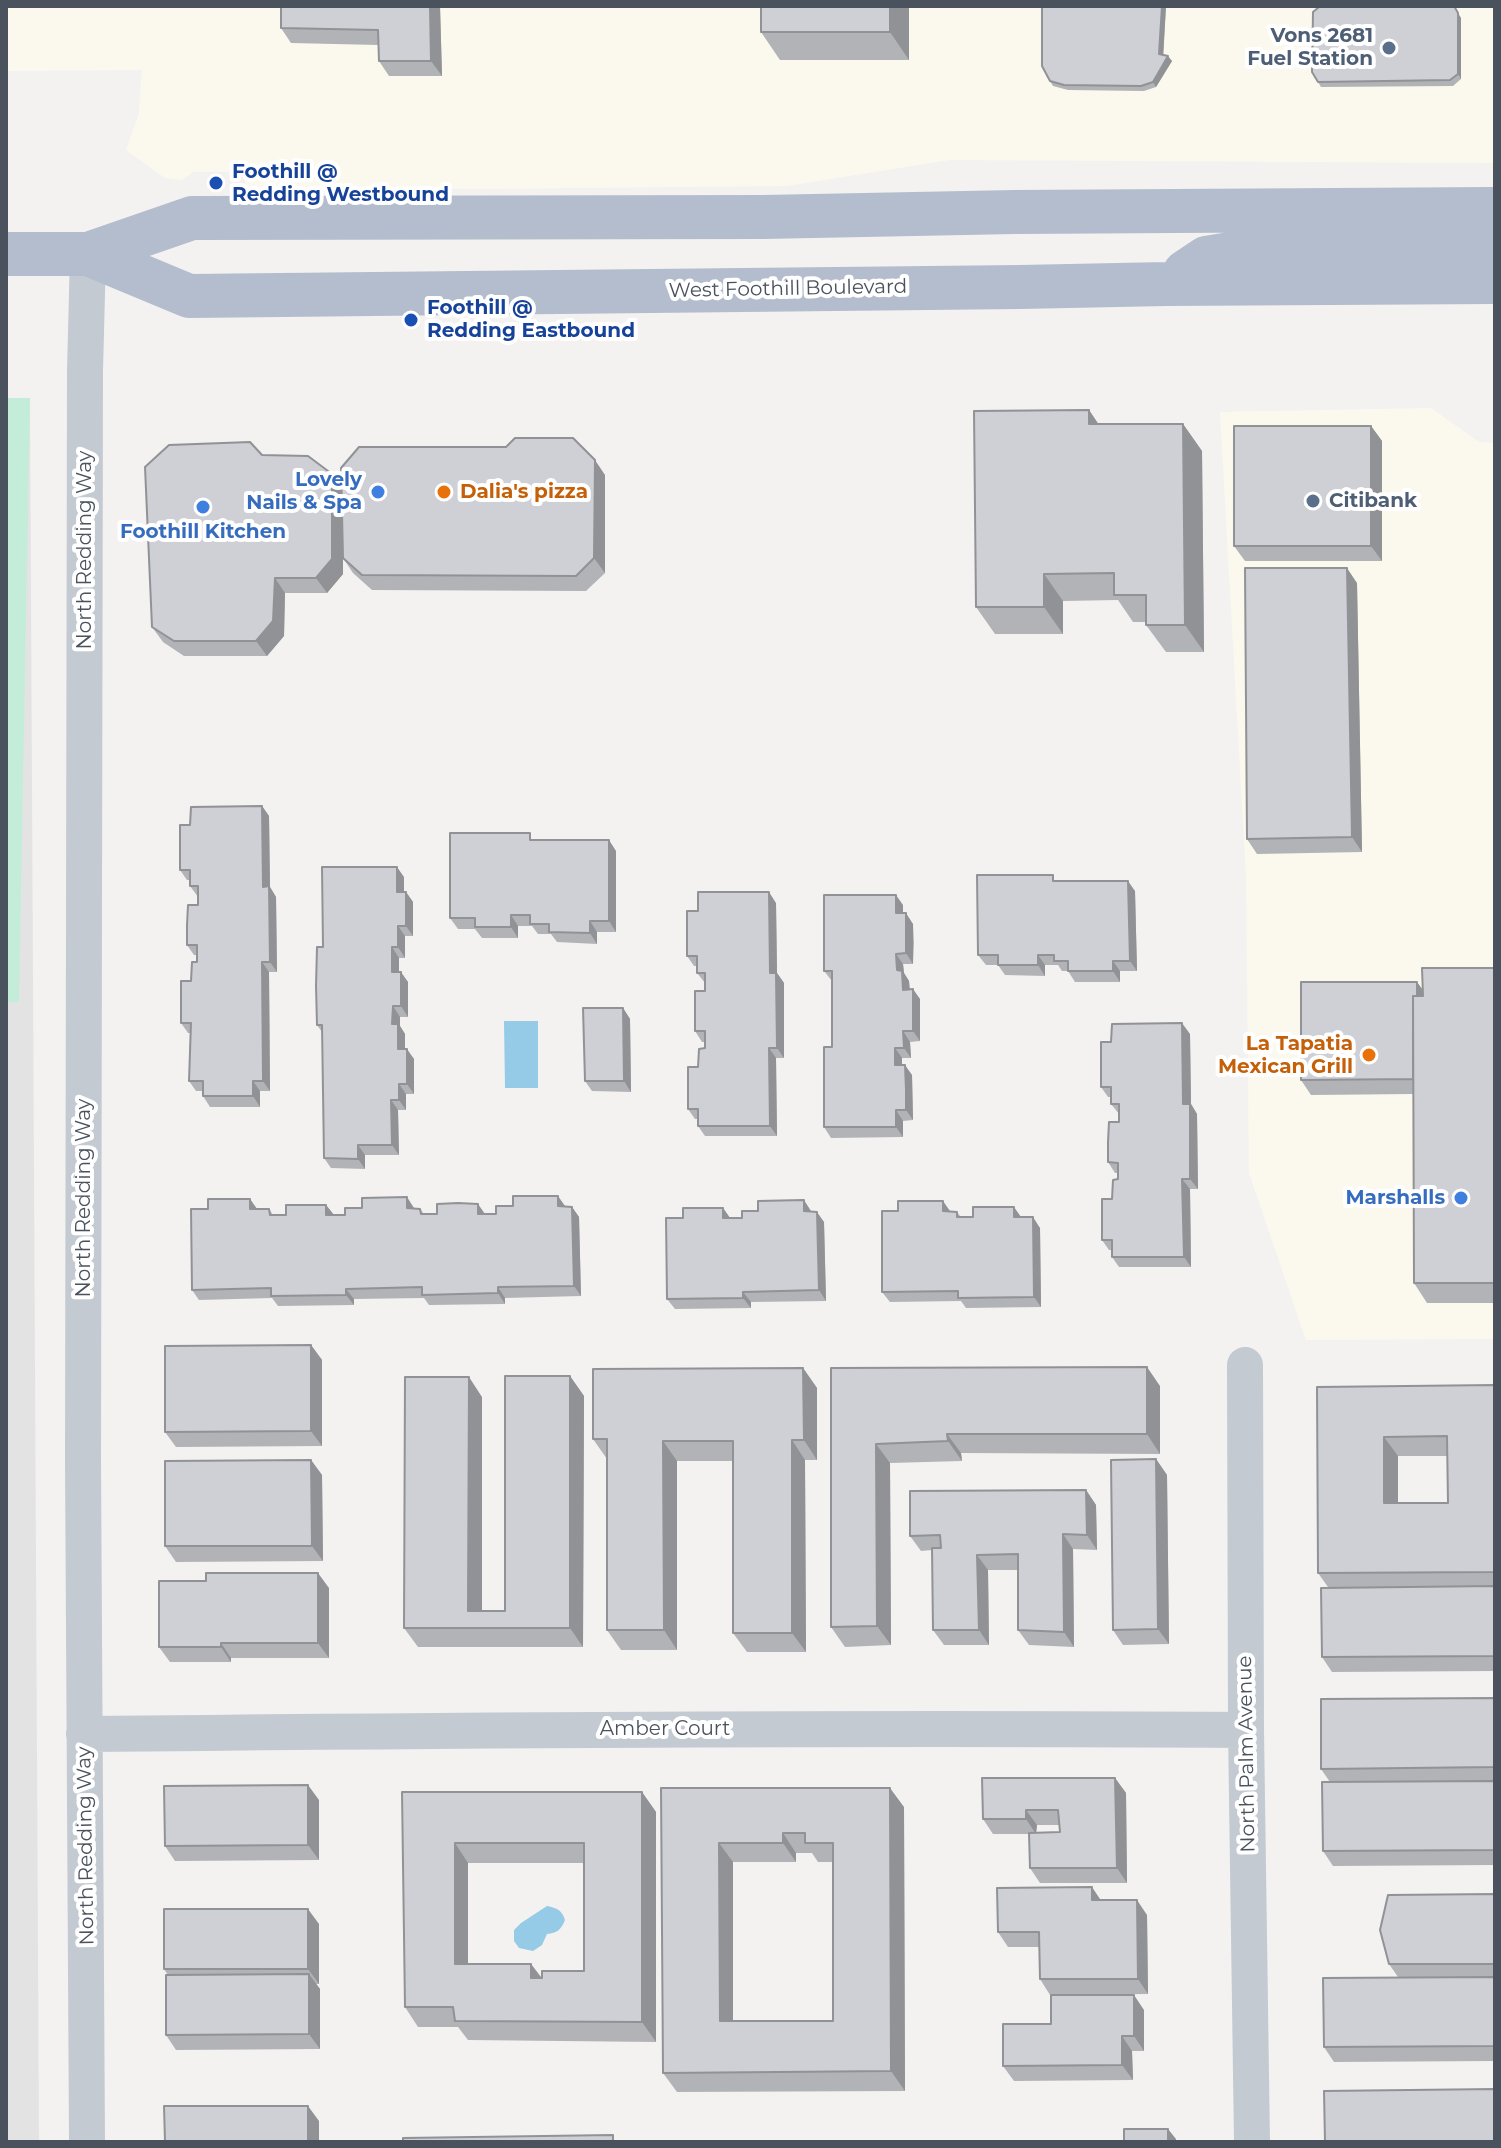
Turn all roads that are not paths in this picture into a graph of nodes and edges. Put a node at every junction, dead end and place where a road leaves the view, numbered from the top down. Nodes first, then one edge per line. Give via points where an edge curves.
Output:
1 (1495, 209) edge
2 (1495, 248) edge
3 (6, 254) edge
4 (88, 254) junction
5 (1495, 282) edge
6 (1166, 284) junction
7 (1245, 1365) dead end
8 (1246, 1730) junction
9 (84, 1734) junction
10 (87, 2142) edge
11 (1252, 2142) edge

1 - 4 main road, West Foothill Boulevard via 192,218
2 - 6 main road via 1255,250 1206,258
3 - 4 main road, West Foothill Boulevard
4 - 6 main road, West Foothill Boulevard via 189,296
4 - 9 street, North Redding Way
5 - 6 main road, West Foothill Boulevard
7 - 8 street, North Palm Avenue
8 - 9 street, Amber Court
8 - 11 street, North Palm Avenue
9 - 10 street, North Redding Way

